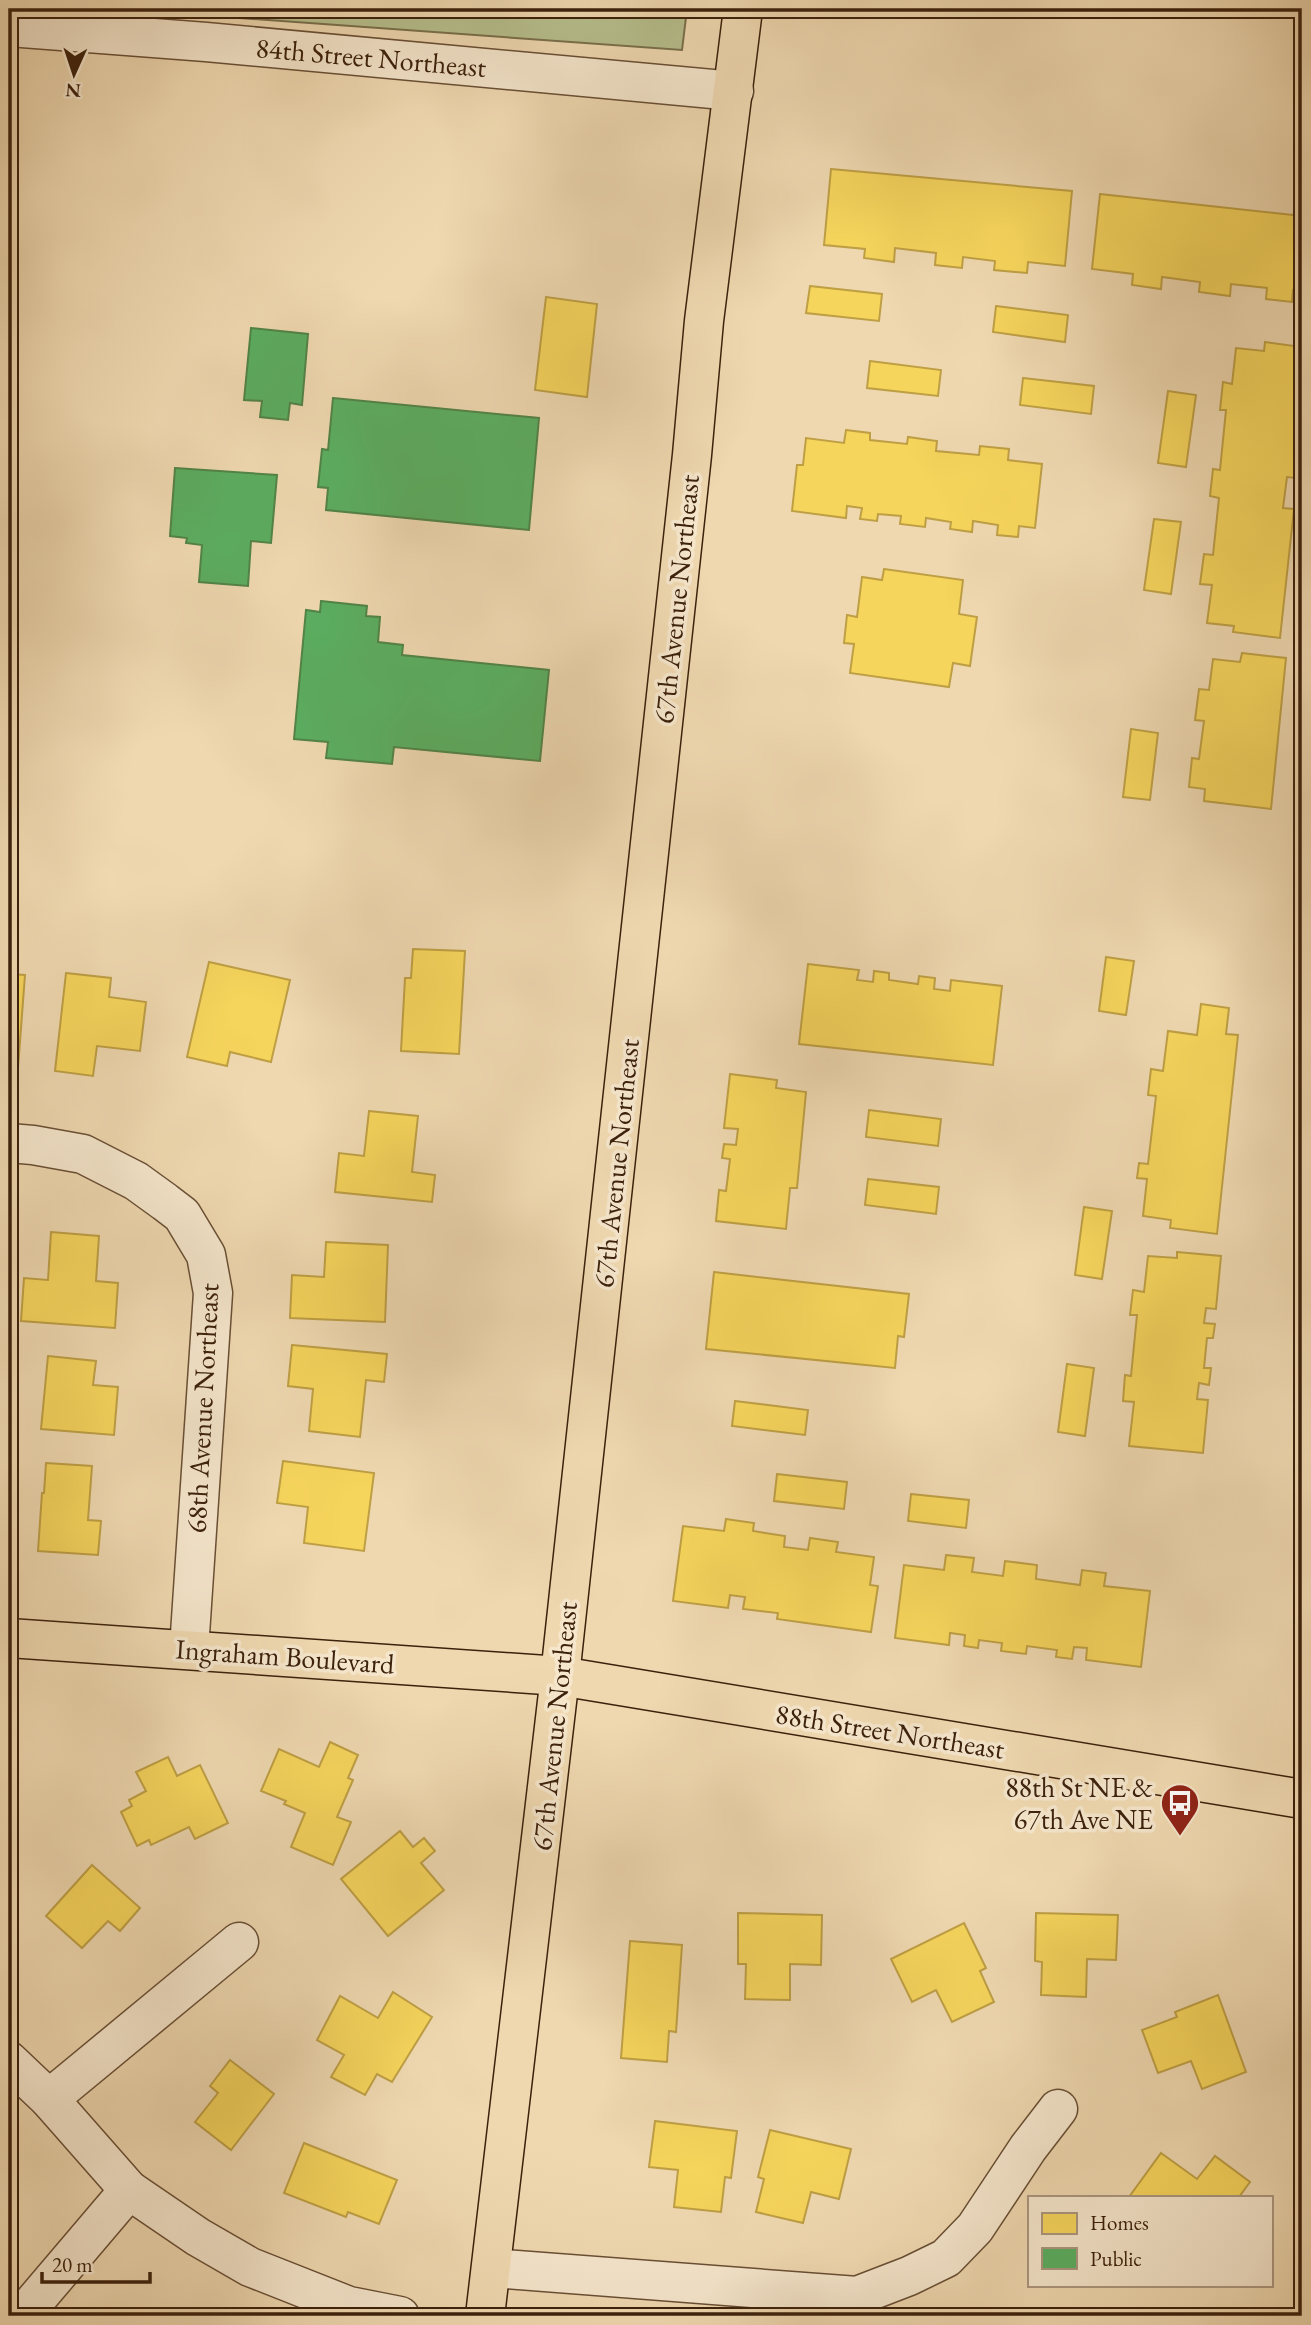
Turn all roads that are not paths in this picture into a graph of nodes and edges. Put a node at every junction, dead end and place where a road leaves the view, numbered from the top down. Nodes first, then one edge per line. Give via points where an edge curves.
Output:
1 (743, 9) edge
2 (9, 27) edge
3 (734, 91) junction
4 (21, 1144) edge
5 (9, 1638) edge
6 (189, 1649) junction
7 (560, 1676) junction
8 (1302, 1799) edge
9 (239, 1942) dead end
10 (9, 2062) edge
11 (49, 2099) junction
12 (1058, 2109) dead end
13 (130, 2190) junction
14 (492, 2268) junction
15 (22, 2316) edge
16 (400, 2316) edge
17 (485, 2316) edge

1 - 3 main road, 67th Avenue Northeast
2 - 3 street, 84th Street Northeast
3 - 7 main road, 67th Avenue Northeast via 704,321
4 - 6 street, 68th Avenue Northeast via 83,1154 136,1181 182,1215 206,1255 213,1293
5 - 6 main road, Ingraham Boulevard
6 - 7 main road, Ingraham Boulevard
7 - 8 main road, 88th Street Northeast
7 - 14 main road, 67th Avenue Northeast
9 - 11 street
10 - 11 street
11 - 13 street
12 - 14 street via 975,2228 946,2258 857,2296
13 - 15 street
13 - 16 street via 250,2267 349,2306
14 - 17 main road, 67th Avenue Northeast

